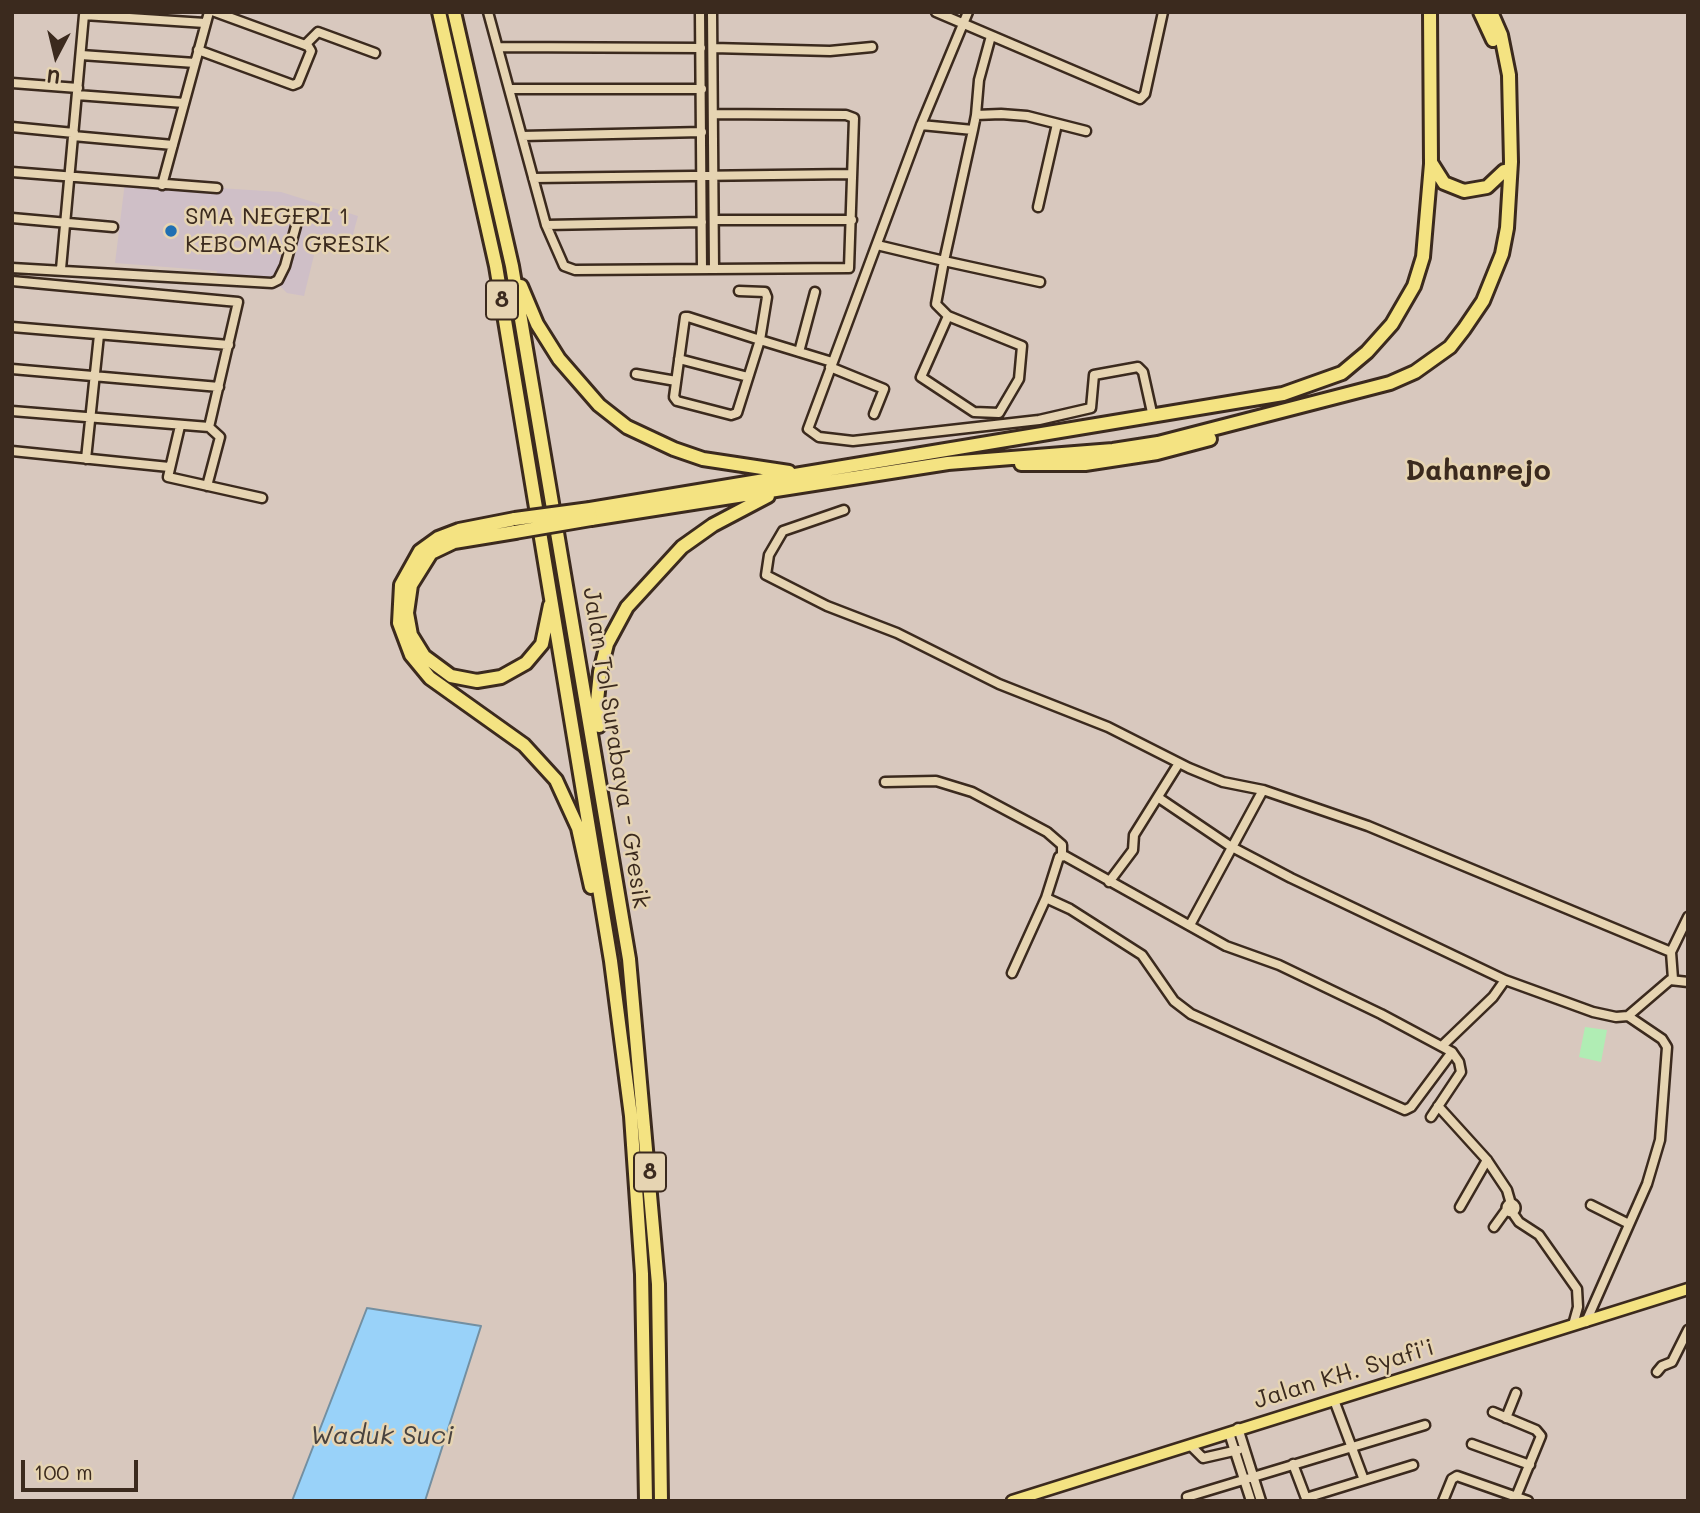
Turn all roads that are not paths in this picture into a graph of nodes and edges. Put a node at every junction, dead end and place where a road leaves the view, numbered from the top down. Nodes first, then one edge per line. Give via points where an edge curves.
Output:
1 (209, 12) edge
2 (215, 12) edge
3 (439, 12) edge
4 (454, 12) edge
5 (488, 12) edge
6 (700, 12) edge
7 (712, 12) edge
8 (936, 12) edge
9 (968, 12) edge
10 (1163, 12) edge
11 (1430, 12) edge
12 (1480, 12) edge
13 (1491, 12) edge
14 (101, 14) edge
15 (205, 23) junction
16 (964, 24) junction
17 (990, 36) junction
18 (305, 45) junction
19 (498, 47) junction
20 (872, 47) dead end
21 (701, 48) junction
22 (713, 48) junction
23 (198, 50) junction
24 (375, 53) dead end
25 (81, 55) junction
26 (195, 63) junction
27 (12, 83) edge
28 (509, 89) junction
29 (702, 89) junction
30 (77, 92) junction
31 (184, 103) junction
32 (713, 114) junction
33 (976, 115) junction
34 (1057, 124) junction
35 (921, 125) junction
36 (12, 127) edge
37 (973, 130) junction
38 (1087, 131) dead end
39 (702, 132) junction
40 (73, 135) junction
41 (522, 136) junction
42 (173, 145) junction
43 (1431, 164) junction
44 (1504, 171) junction
45 (12, 172) edge
46 (852, 174) junction
47 (702, 175) junction
48 (714, 175) junction
49 (69, 177) junction
50 (533, 178) junction
51 (162, 185) junction
52 (217, 188) dead end
53 (1038, 206) dead end
54 (12, 218) edge
55 (714, 220) junction
56 (852, 220) junction
57 (65, 222) junction
58 (702, 222) junction
59 (546, 225) junction
60 (296, 226) dead end
61 (113, 227) dead end
62 (877, 245) junction
63 (1502, 254) junction
64 (944, 261) junction
65 (512, 267) junction
66 (12, 268) edge
67 (61, 269) junction
68 (714, 269) junction
69 (702, 270) junction
70 (12, 281) edge
71 (1040, 282) dead end
72 (739, 291) dead end
73 (815, 292) dead end
74 (948, 316) junction
75 (12, 327) edge
76 (99, 335) junction
77 (760, 340) junction
78 (229, 345) junction
79 (799, 352) junction
80 (679, 359) junction
81 (831, 365) junction
82 (12, 369) edge
83 (636, 374) dead end
84 (94, 377) junction
85 (748, 377) junction
86 (676, 381) junction
87 (219, 387) junction
88 (12, 411) edge
89 (874, 414) dead end
90 (1153, 417) junction
91 (91, 418) junction
92 (180, 426) junction
93 (209, 427) junction
94 (12, 451) edge
95 (86, 459) junction
96 (169, 467) junction
97 (807, 474) junction
98 (207, 486) junction
99 (795, 486) junction
100 (262, 498) dead end
101 (844, 510) dead end
102 (591, 514) junction
103 (515, 525) junction
104 (552, 591) junction
105 (1179, 763) junction
106 (885, 782) dead end
107 (1263, 790) junction
108 (1159, 798) junction
109 (611, 845) junction
110 (1230, 846) junction
111 (1062, 855) junction
112 (1110, 882) junction
113 (1046, 898) junction
114 (1688, 917) edge
115 (1190, 925) junction
116 (1671, 952) junction
117 (611, 961) junction
118 (1012, 973) dead end
119 (1673, 979) junction
120 (1505, 980) junction
121 (1688, 982) edge
122 (1628, 1016) junction
123 (1442, 1046) junction
124 (1452, 1052) junction
125 (1438, 1106) junction
126 (1431, 1117) dead end
127 (1487, 1160) junction
128 (1591, 1205) dead end
129 (1460, 1207) dead end
130 (1510, 1208) junction
131 (1629, 1224) junction
132 (1494, 1227) dead end
133 (1688, 1289) edge
134 (1586, 1322) junction
135 (1573, 1325) junction
136 (1688, 1330) edge
137 (1657, 1372) dead end
138 (1516, 1393) dead end
139 (1334, 1400) junction
140 (1493, 1412) dead end
141 (1506, 1418) junction
142 (1425, 1426) dead end
143 (1234, 1430) junction
144 (1472, 1444) dead end
145 (1191, 1445) junction
146 (1351, 1446) junction
147 (1240, 1449) junction
148 (1293, 1464) junction
149 (1413, 1465) dead end
150 (1530, 1465) junction
151 (1254, 1475) junction
152 (1244, 1480) junction
153 (1364, 1480) junction
154 (1187, 1497) dead end
155 (1204, 1497) edge
156 (1516, 1497) junction
157 (1306, 1499) edge
158 (646, 1501) edge
159 (661, 1501) edge
160 (1013, 1501) edge
161 (1251, 1501) edge
162 (1261, 1501) edge
163 (1443, 1501) edge
164 (1528, 1501) edge

1 - 15 street
2 - 18 street
3 - 104 highway, Jalan Tol Surabaya - Gresik / 8 via 496,266
4 - 65 highway, Jalan Tol Surabaya - Gresik / 8
5 - 19 street
6 - 21 street
7 - 22 street
8 - 16 street
9 - 16 street
10 - 17 street via 1145,94 1140,99
11 - 43 highway
12 - 44 highway via 1500,69
13 - 63 highway via 1509,75 1511,162
14 - 15 street
14 - 25 street via 84,15
15 - 23 street
16 - 17 street
16 - 35 street
17 - 33 street
18 - 23 street via 311,51 296,85
18 - 24 street via 318,32
19 - 21 street
19 - 28 street
20 - 22 street via 830,51
21 - 29 street
22 - 32 street
23 - 26 street
25 - 26 street
25 - 30 street
26 - 31 street
27 - 30 street
28 - 29 street
28 - 41 street
29 - 39 street
30 - 31 street
30 - 40 street
31 - 42 street
32 - 46 street via 851,115
32 - 48 street
33 - 34 street via 1027,116
33 - 37 street
34 - 38 street
34 - 53 street
35 - 37 street
35 - 62 street
36 - 40 street
37 - 64 street
39 - 41 street
39 - 47 street
40 - 42 street
40 - 49 street
41 - 50 street
42 - 51 street
43 - 44 highway via 1444,183 1464,191 1487,187
43 - 90 highway via 1423,257 1413,286 1392,324 1354,364 1323,383 1295,391
44 - 63 highway
45 - 49 street
46 - 48 street
46 - 56 street
47 - 48 street
47 - 50 street
47 - 58 street
48 - 55 street
49 - 51 street
49 - 57 street
50 - 59 street
51 - 52 street
54 - 57 street
55 - 56 street
55 - 68 street
56 - 68 street via 852,264 844,270
57 - 61 street
57 - 67 street
58 - 59 street
58 - 69 street
59 - 69 street via 569,269
60 - 67 street via 285,266 272,283
62 - 64 street
62 - 81 street
63 - 99 highway via 1483,301 1450,347 1390,383 1157,453 1086,464 948,463
64 - 71 street
64 - 74 street via 936,304
65 - 97 highway via 537,324 559,359 599,405 626,427 703,458
65 - 109 highway, Jalan Tol Surabaya - Gresik / 8
66 - 67 street
68 - 69 street
70 - 78 street via 234,300 238,305
72 - 77 street via 766,294
73 - 79 street
74 - 74 street via 1022,346 1019,379 999,413 974,412 920,377
75 - 76 street
76 - 78 street
76 - 84 street
77 - 79 street
77 - 80 street via 685,317
77 - 85 street
78 - 87 street
79 - 81 street
80 - 85 street
80 - 86 street
81 - 89 street via 884,389
81 - 90 street via 808,426 810,432 833,440 1038,420 1087,410 1093,406 1094,375 1138,367
82 - 84 street
83 - 86 street
84 - 87 street
84 - 91 street
85 - 86 street via 735,415 677,401
87 - 93 street
88 - 91 street
90 - 97 highway
91 - 92 street
91 - 95 street
92 - 93 street
92 - 96 street
93 - 98 street via 220,437
94 - 95 street
95 - 96 street
96 - 98 street via 170,478
97 - 102 highway
98 - 100 street
99 - 102 highway
99 - 109 highway via 752,502 682,548 617,622 607,644 597,701
101 - 105 street via 783,531 769,555 766,575
102 - 103 highway, bridge
103 - 104 highway via 454,542 423,562 408,602 416,644 433,665 451,676 477,681 501,677 526,663 542,644
103 - 117 highway via 459,530 420,551 401,585 399,623 411,655 430,678 524,745 560,788 578,828
104 - 117 highway, Jalan Tol Surabaya - Gresik / 8
105 - 107 street via 1223,782
105 - 108 street
106 - 111 street via 936,781 972,792 1047,832 1062,845
107 - 110 street
107 - 116 street via 1368,826
108 - 110 street
108 - 112 street via 1134,835 1133,850
109 - 159 highway, Jalan Tol Surabaya - Gresik / 8 via 634,998 659,1284
110 - 115 street
110 - 120 street
111 - 112 street
111 - 113 street
112 - 115 street
113 - 118 street
113 - 124 street via 1142,955 1174,1001 1191,1014 1405,1110
114 - 116 street
115 - 123 street
116 - 119 street
117 - 158 highway, 8 via 631,1116 642,1274
119 - 121 street
119 - 122 street
120 - 122 street via 1592,1012
120 - 123 street
122 - 131 street via 1664,1041 1667,1058 1658,1146
123 - 124 street
124 - 125 street via 1461,1072
125 - 126 street
125 - 127 street
127 - 129 street
127 - 130 street via 1507,1190
128 - 131 street
130 - 132 street
130 - 135 street via 1519,1222 1539,1235 1577,1289
131 - 134 street
133 - 134 main road, Jalan KH. Syafi'i
134 - 135 main road, Jalan KH. Syafi'i
135 - 139 main road, Jalan KH. Syafi'i
136 - 137 street via 1672,1363
138 - 141 street
139 - 143 main road, Jalan KH. Syafi'i
139 - 146 street
140 - 141 street
141 - 150 street via 1540,1433
142 - 146 street
143 - 145 main road, Jalan KH. Syafi'i
143 - 147 street
144 - 150 street
145 - 147 street via 1203,1458
145 - 160 main road, Jalan KH. Syafi'i
146 - 148 street
146 - 153 street
147 - 151 street
147 - 152 street
148 - 151 street
148 - 157 street
149 - 153 street
150 - 156 street
151 - 152 street
151 - 162 street
152 - 155 street
152 - 161 street
153 - 157 street
154 - 155 street
156 - 163 street via 1457,1476
156 - 164 street

